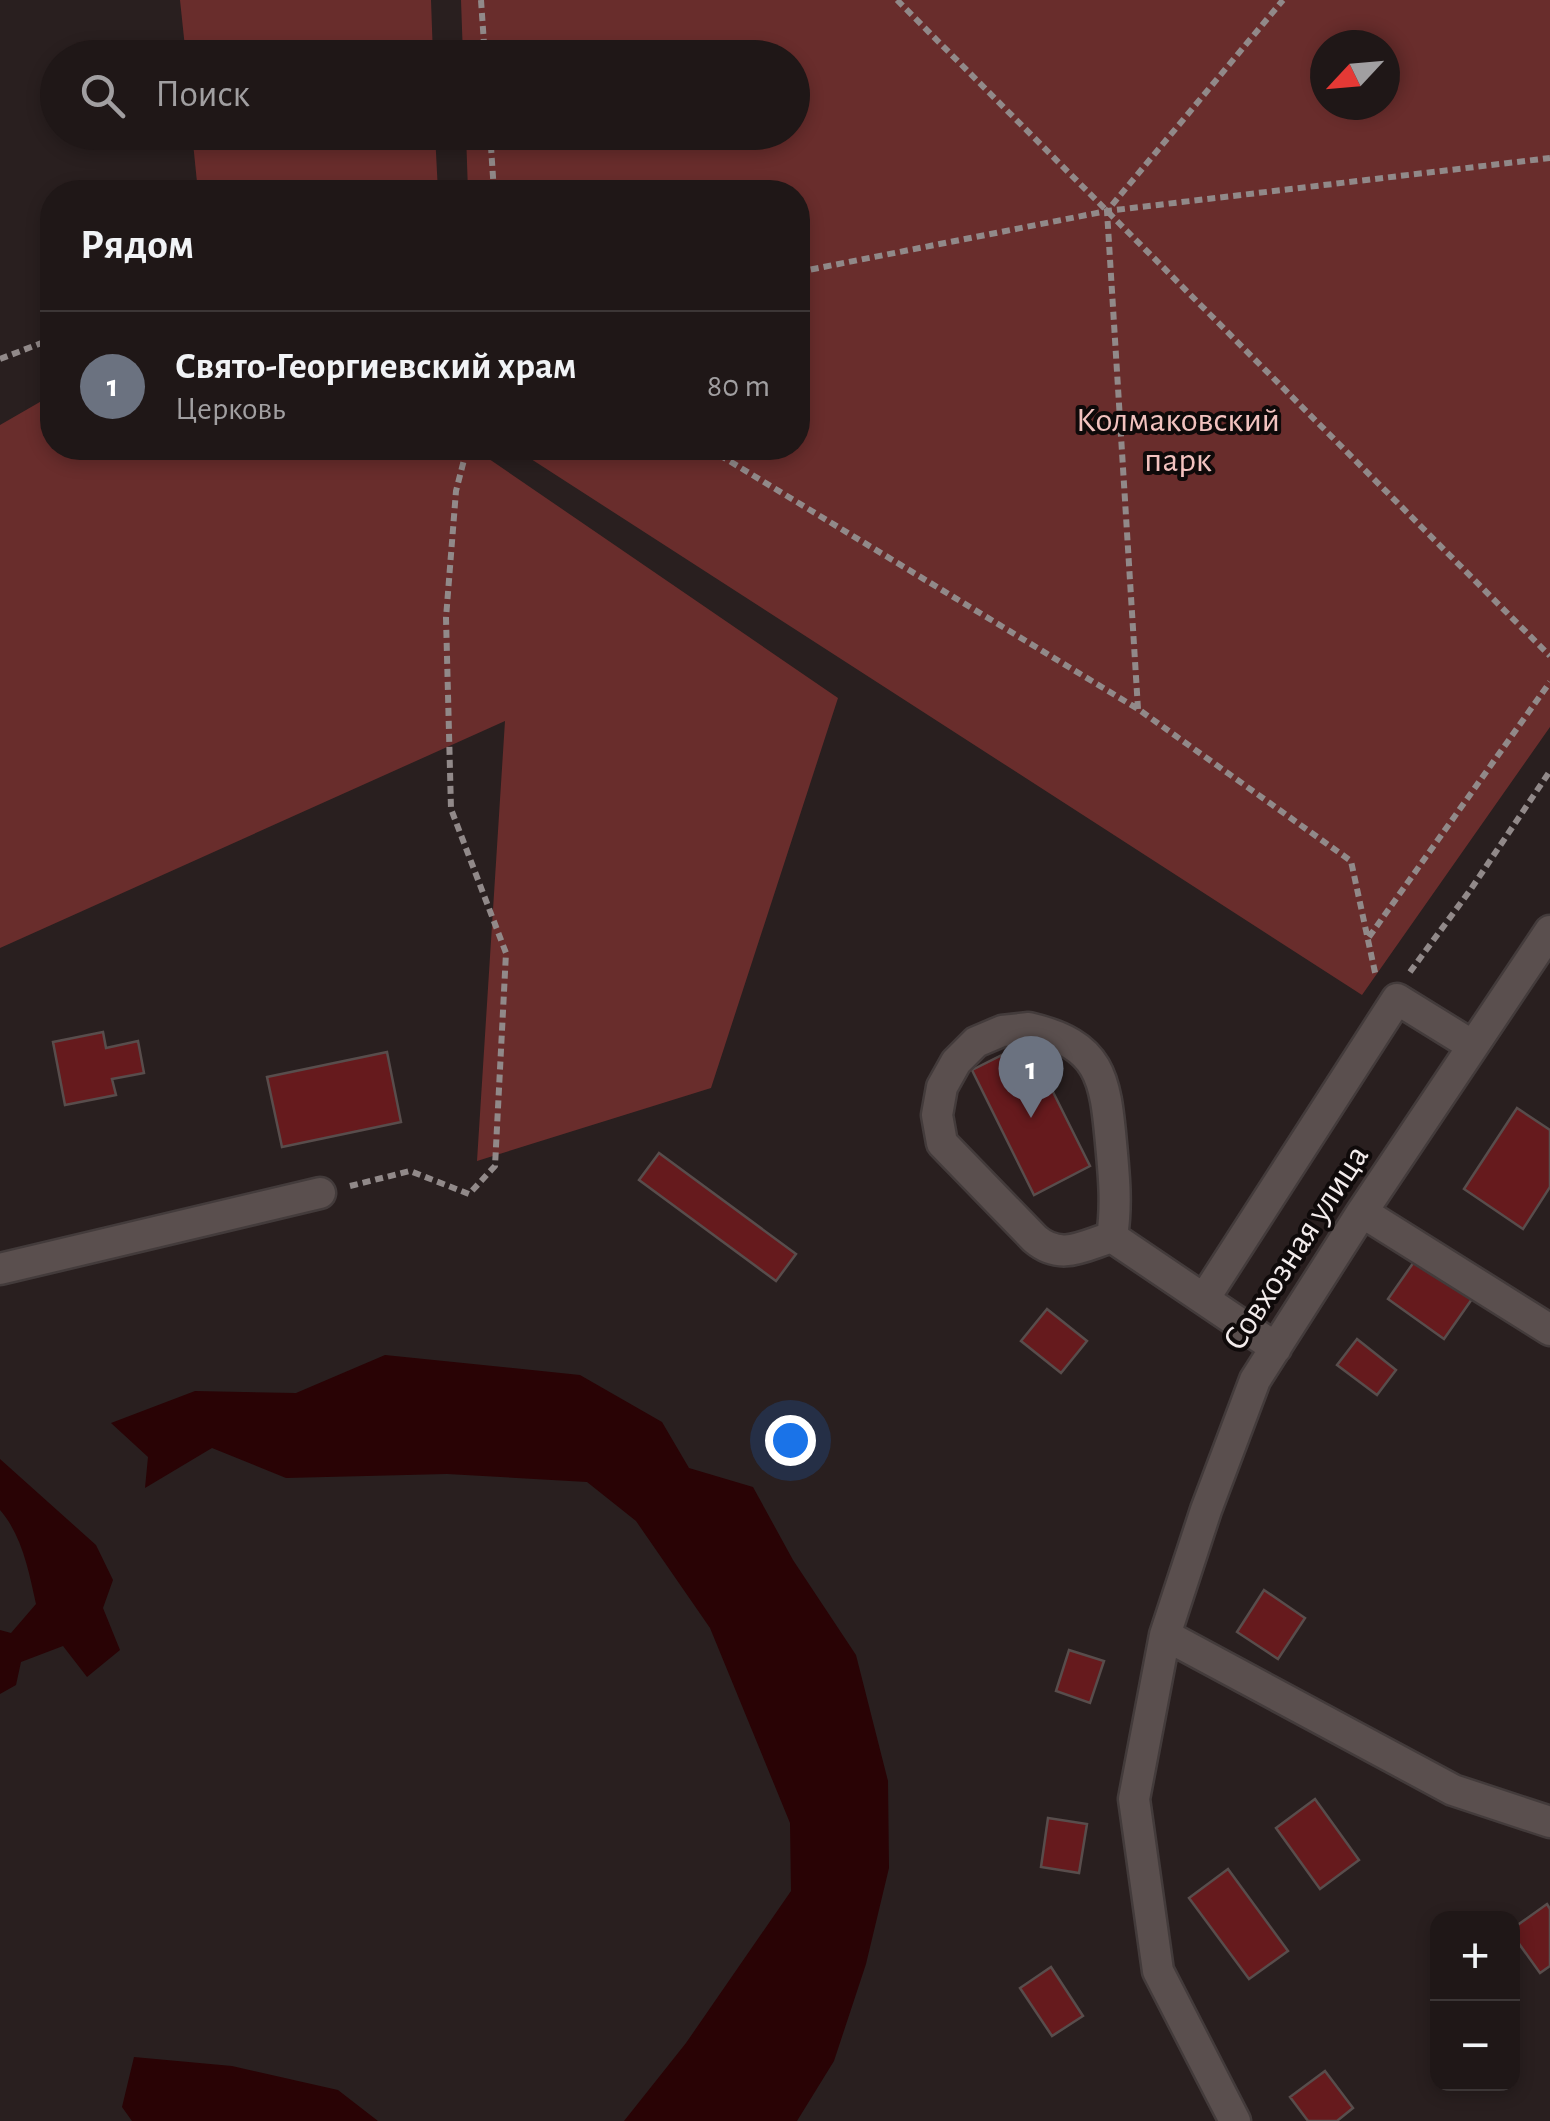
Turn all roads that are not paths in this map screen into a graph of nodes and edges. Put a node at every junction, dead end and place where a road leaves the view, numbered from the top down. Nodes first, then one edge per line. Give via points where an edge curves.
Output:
1 (1550, 931) edge
2 (1472, 1046) junction
3 (320, 1193) road end
4 (1362, 1212) junction
5 (1112, 1237) junction
6 (0, 1269) edge
7 (1204, 1299) junction
8 (1550, 1330) edge
9 (1276, 1348) junction
10 (1164, 1635) junction
11 (1550, 1822) edge
12 (1235, 2121) edge

1 - 2 street, Совхозная улица
2 - 4 street, Совхозная улица
2 - 7 street via 1397,999
3 - 6 street
4 - 8 street
4 - 9 street, Совхозная улица
5 - 5 street via 1048,1250 942,1143 942,1087 976,1042 1029,1028 1057,1035 1098,1070 1106,1089 1115,1183
5 - 7 street
7 - 9 street
9 - 10 street, Совхозная улица via 1255,1380
10 - 11 street via 1453,1790
10 - 12 street, Совхозная улица via 1134,1799 1158,1970

